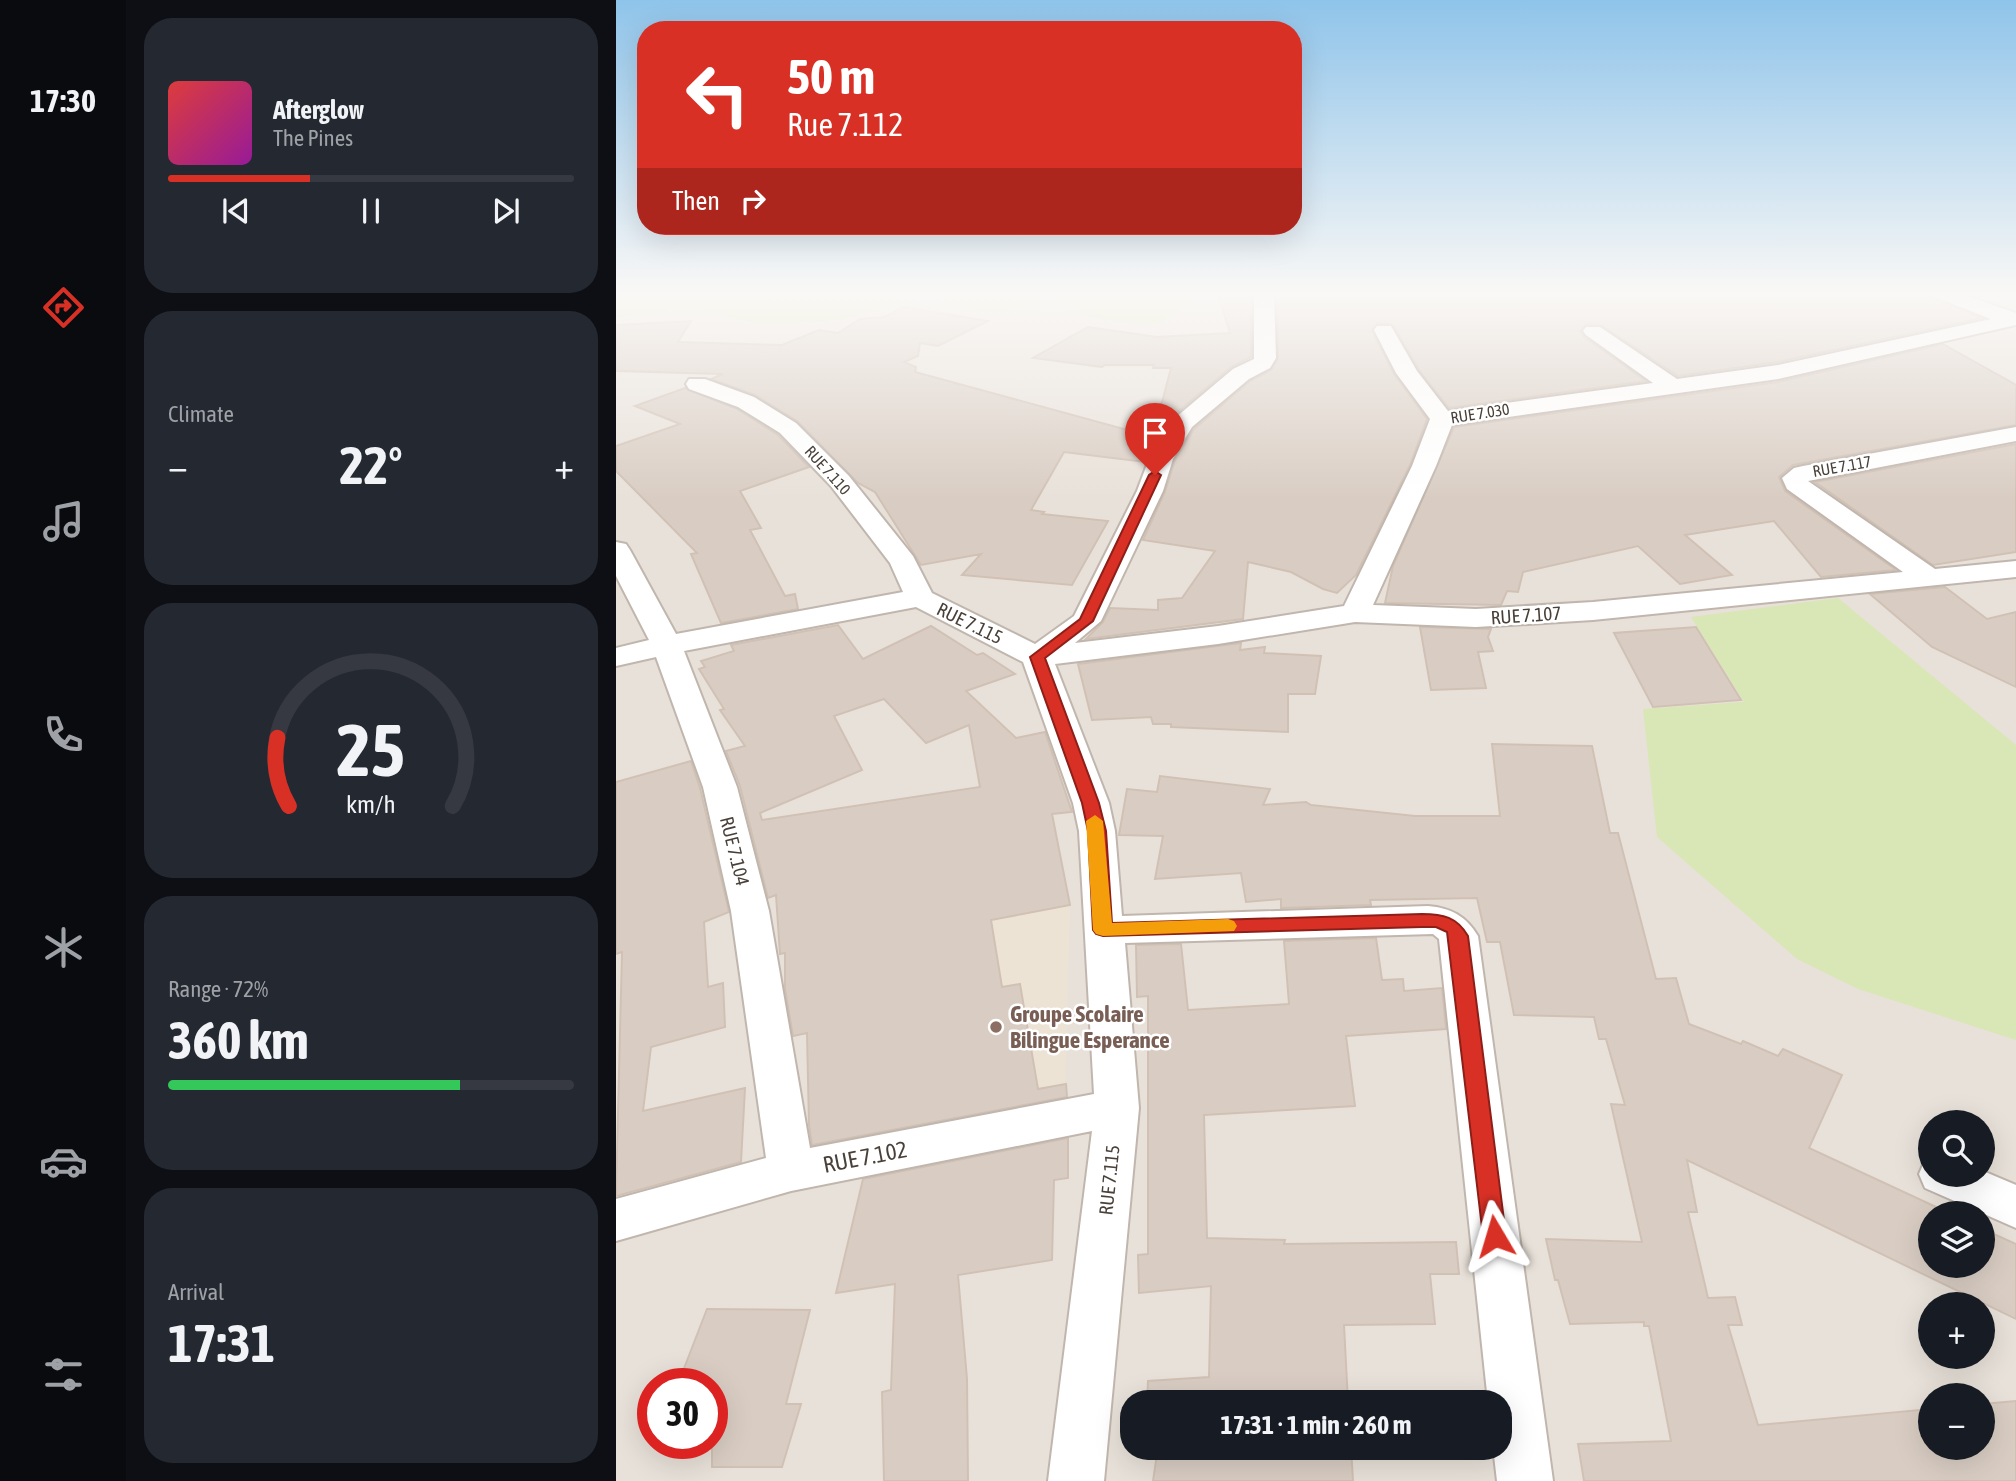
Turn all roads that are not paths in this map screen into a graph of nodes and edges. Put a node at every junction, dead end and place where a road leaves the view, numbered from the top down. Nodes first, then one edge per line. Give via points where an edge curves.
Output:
1 (1263, 361) edge
2 (1400, 361) edge
3 (1636, 361) edge
4 (1828, 361) edge
5 (697, 384) dead end
6 (1672, 386) junction
7 (1442, 419) junction
8 (2016, 434) edge
9 (616, 550) edge
10 (2016, 569) edge
11 (1930, 578) junction
12 (920, 598) junction
13 (1355, 614) junction
14 (667, 645) junction
15 (616, 657) edge
16 (1037, 657) junction
17 (1103, 930) junction
18 (1117, 1108) junction
19 (791, 1171) junction
20 (1970, 1187) edge
21 (2016, 1208) edge
22 (616, 1220) edge
23 (1076, 1481) edge
24 (1525, 1481) edge

1 - 16 street via 1183,423 1161,459 1086,621
2 - 7 street
3 - 6 street
4 - 6 street, RUE 7.030
5 - 12 street, RUE 7.110 via 746,402 788,428 840,481 904,562
6 - 7 street, RUE 7.030
7 - 13 street, RUE 7.030
8 - 11 street, RUE 7.117 via 1795,478 1796,484
9 - 14 street, RUE 7.104
10 - 11 street, RUE 7.107
11 - 13 street, RUE 7.107 via 1593,611 1476,618
12 - 14 street, RUE 7.115
12 - 16 street, RUE 7.115
13 - 16 street, RUE 7.107
14 - 15 street, RUE 7.115
14 - 19 street, RUE 7.104 via 720,787 750,911
16 - 17 street, RUE 7.115 via 1091,803
17 - 18 street, RUE 7.115
17 - 24 street via 1422,920 1439,920 1453,928 1458,936
18 - 19 street, RUE 7.102
18 - 23 street, RUE 7.115
19 - 22 street, RUE 7.102
20 - 21 street

